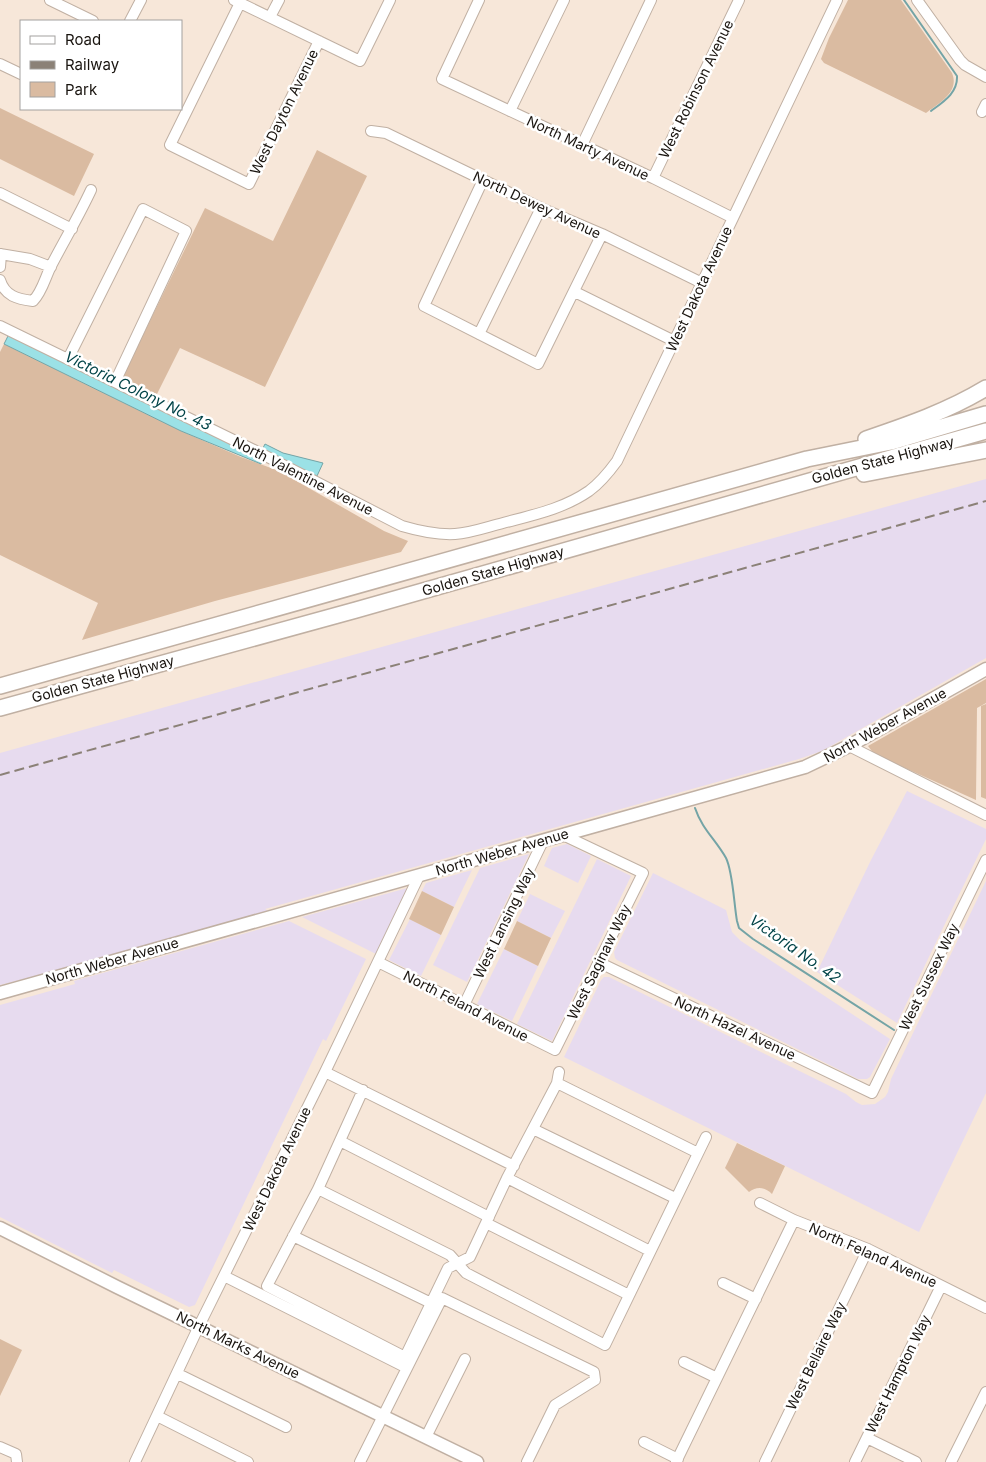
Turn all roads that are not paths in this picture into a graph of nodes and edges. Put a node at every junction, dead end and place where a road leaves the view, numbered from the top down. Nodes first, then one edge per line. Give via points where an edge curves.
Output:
1 (50, 0) edge
2 (141, 0) edge
3 (279, 0) edge
4 (390, 0) edge
5 (479, 0) edge
6 (564, 0) edge
7 (651, 0) edge
8 (739, 0) edge
9 (837, 0) edge
10 (917, 0) edge
11 (237, 2) edge
12 (270, 17) junction
13 (91, 20) edge
14 (131, 20) edge
15 (319, 41) junction
16 (0, 64) edge
17 (20, 74) edge
18 (986, 77) edge
19 (510, 111) junction
20 (370, 131) dead end
21 (582, 145) junction
22 (653, 178) junction
23 (484, 180) junction
24 (91, 190) dead end
25 (0, 193) edge
26 (541, 208) junction
27 (733, 218) junction
28 (72, 229) junction
29 (602, 234) junction
30 (1, 254) edge
31 (0, 267) edge
32 (51, 267) junction
33 (0, 280) edge
34 (702, 283) junction
35 (575, 292) junction
36 (0, 326) edge
37 (479, 334) junction
38 (674, 342) junction
39 (68, 359) junction
40 (115, 382) junction
41 (986, 388) edge
42 (986, 414) edge
43 (986, 431) edge
44 (986, 450) edge
45 (807, 459) junction
46 (796, 484) junction
47 (508, 522) joint
48 (986, 669) edge
49 (0, 686) edge
50 (0, 708) edge
51 (849, 746) junction
52 (986, 815) edge
53 (562, 835) junction
54 (543, 841) junction
55 (986, 860) edge
56 (419, 876) junction
57 (378, 962) junction
58 (598, 962) junction
59 (0, 992) edge
60 (464, 1005) junction
61 (555, 1050) joint
62 (325, 1072) junction
63 (363, 1090) junction
64 (872, 1093) joint
65 (533, 1129) junction
66 (706, 1137) dead end
67 (340, 1142) junction
68 (698, 1153) junction
69 (514, 1166) junction
70 (507, 1178) junction
71 (318, 1189) junction
72 (675, 1198) junction
73 (760, 1203) dead end
74 (487, 1220) junction
75 (794, 1220) junction
76 (0, 1228) edge
77 (294, 1236) junction
78 (868, 1249) junction
79 (650, 1250) junction
80 (458, 1264) junction
81 (224, 1276) junction
82 (723, 1283) dead end
83 (941, 1286) junction
84 (628, 1295) junction
85 (756, 1299) junction
86 (431, 1303) junction
87 (986, 1308) edge
88 (200, 1326) junction
89 (465, 1359) dead end
90 (684, 1362) dead end
91 (407, 1368) junction
92 (178, 1374) junction
93 (717, 1378) junction
94 (986, 1392) edge
95 (157, 1416) junction
96 (383, 1416) junction
97 (286, 1427) dead end
98 (426, 1437) junction
99 (867, 1438) junction
100 (644, 1442) dead end
101 (0, 1447) edge
102 (16, 1458) edge
103 (677, 1460) edge
104 (135, 1462) edge
105 (248, 1462) edge
106 (360, 1462) edge
107 (477, 1462) edge
108 (527, 1462) edge
109 (764, 1462) edge
110 (855, 1462) edge
111 (916, 1462) edge
112 (952, 1462) edge

1 - 13 street
2 - 14 street
3 - 12 street
4 - 15 street via 360,61
5 - 19 street, North Marty Avenue via 442,79
6 - 19 street
7 - 21 street
8 - 22 street, West Robinson Avenue
9 - 27 street, West Dakota Avenue
10 - 18 street via 960,60
11 - 12 street
11 - 15 street, West Dayton Avenue via 170,145 249,184
12 - 15 street
16 - 17 street
19 - 21 street, North Marty Avenue
20 - 23 street, North Dewey Avenue via 386,133
21 - 22 street, North Marty Avenue
22 - 27 street, North Marty Avenue
23 - 26 street, North Dewey Avenue
23 - 37 street via 424,306
24 - 28 street
25 - 28 street
26 - 29 street, North Dewey Avenue
26 - 37 street
27 - 34 street, West Dakota Avenue
28 - 32 street
29 - 34 street, North Dewey Avenue
29 - 35 street
30 - 31 street
30 - 32 street
32 - 33 street via 39,295 32,300 20,300 10,295
34 - 38 street, West Dakota Avenue
35 - 37 street via 538,364
35 - 38 street
36 - 39 street, North Valentine Avenue
38 - 47 street, West Dakota Avenue via 617,461 597,485 576,500 557,508
39 - 40 street, North Valentine Avenue
39 - 40 street via 143,209 186,231
40 - 47 street, North Valentine Avenue via 402,526 420,532 456,534
41 - 45 highway via 930,416
42 - 45 highway, Golden State Highway via 891,442
43 - 46 highway, Golden State Highway
44 - 46 highway
45 - 49 highway, Golden State Highway
46 - 50 highway, Golden State Highway
48 - 51 main road, North Weber Avenue
51 - 52 street
51 - 53 main road, North Weber Avenue via 819,762 788,772
53 - 54 main road, North Weber Avenue
53 - 58 street, West Saginaw Way via 643,873
54 - 56 main road, North Weber Avenue
54 - 60 street, West Lansing Way
55 - 64 street, West Sussex Way
56 - 57 street, West Dakota Avenue
56 - 59 main road, North Weber Avenue
57 - 60 street, North Feland Avenue
57 - 62 street, West Dakota Avenue
58 - 61 street, West Saginaw Way
58 - 64 street, North Hazel Avenue
60 - 61 street, North Feland Avenue
62 - 63 street
62 - 81 street, West Dakota Avenue
63 - 67 street
63 - 69 street
65 - 68 street via 558,1078
65 - 69 street
65 - 72 street
66 - 68 street
67 - 71 street
67 - 74 street
68 - 72 street
69 - 70 street
70 - 74 street
70 - 79 street
71 - 77 street
71 - 80 street via 450,1255
72 - 79 street
73 - 75 street, North Feland Avenue
74 - 80 street via 470,1257
74 - 84 street
75 - 78 street, North Feland Avenue
75 - 85 street
76 - 88 main road, North Marks Avenue
77 - 86 street
77 - 86 street via 267,1286 405,1357
78 - 83 street, North Feland Avenue
78 - 109 street, West Bellaire Way
79 - 84 street
80 - 84 street via 466,1273 605,1345
80 - 86 street via 448,1268
81 - 88 street, West Dakota Avenue
81 - 91 street
82 - 85 street
83 - 87 street, North Feland Avenue
83 - 99 street, West Hampton Way
85 - 93 street
88 - 92 street, West Dakota Avenue
88 - 96 main road, North Marks Avenue
89 - 98 street
90 - 93 street
91 - 96 street
91 - 108 street via 442,1298 594,1372 595,1380 555,1405
92 - 95 street, West Dakota Avenue
92 - 97 street
93 - 103 street
94 - 112 street
95 - 104 street, West Dakota Avenue
95 - 105 street
96 - 98 main road, North Marks Avenue
96 - 106 street
98 - 107 main road, North Marks Avenue
99 - 110 street, West Hampton Way
99 - 111 street
100 - 103 street
101 - 102 street

